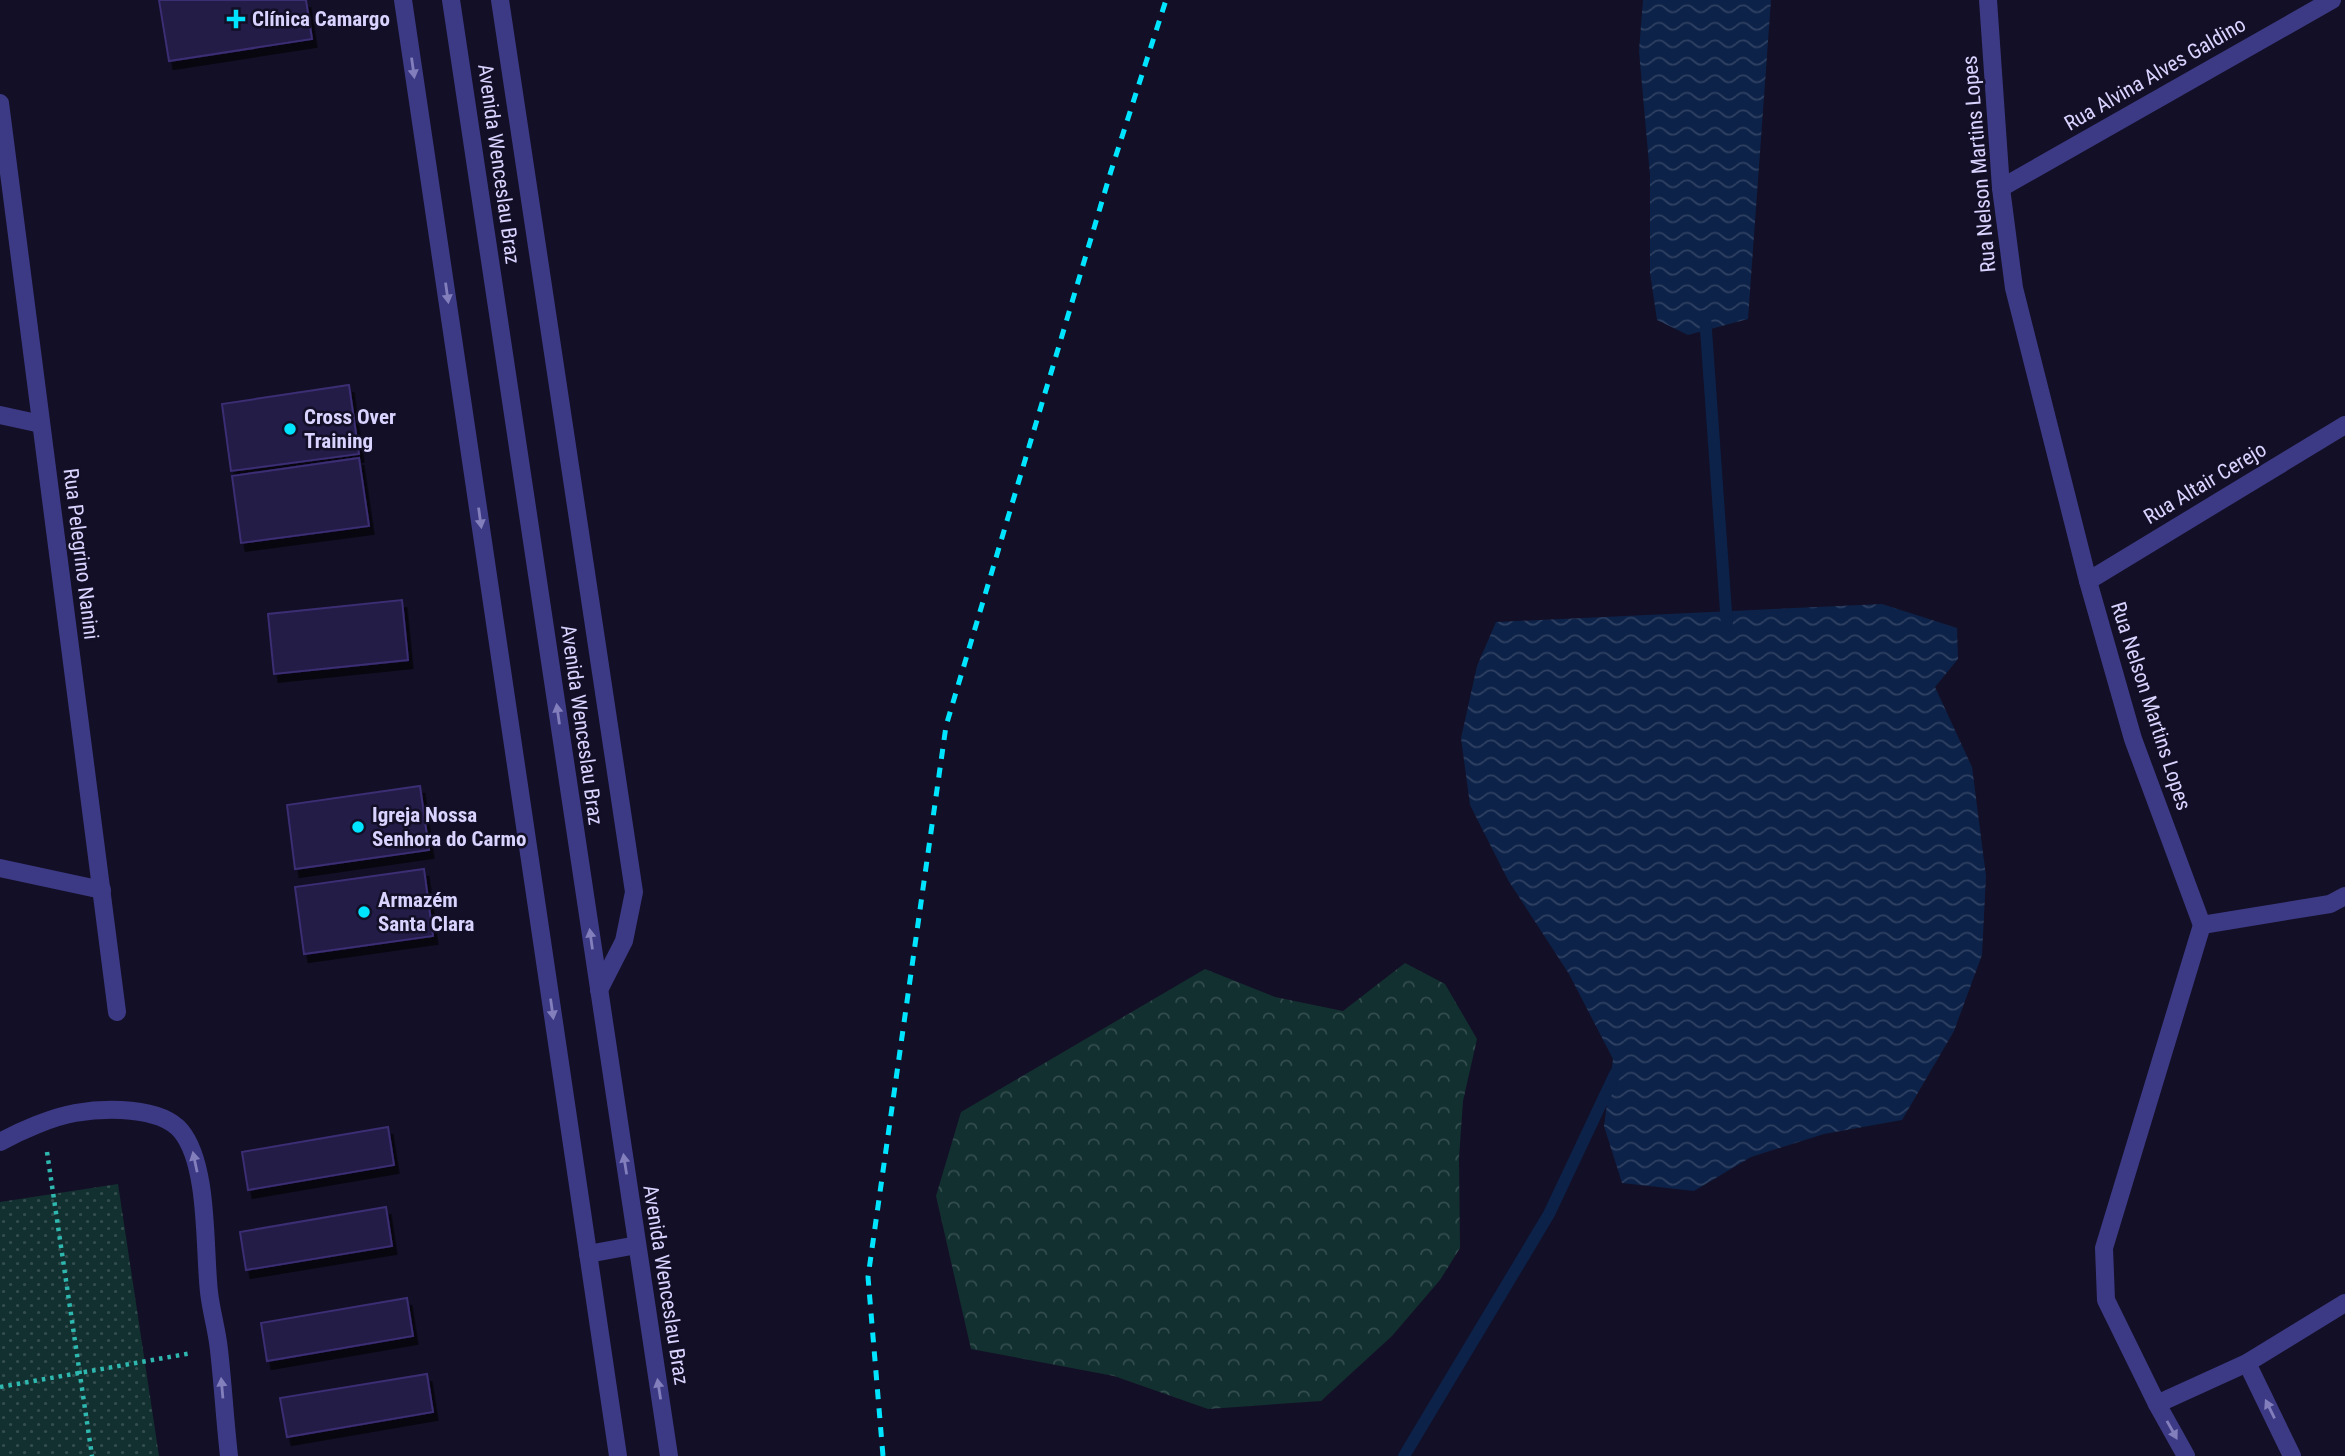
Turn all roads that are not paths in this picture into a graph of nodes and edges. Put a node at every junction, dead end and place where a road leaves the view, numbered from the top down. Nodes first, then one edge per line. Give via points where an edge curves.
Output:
1 (403, 0) edge
2 (451, 0) edge
3 (500, 0) edge
4 (1989, 0) edge
5 (2332, 0) edge
6 (0, 103) edge
7 (2001, 188) junction
8 (0, 415) edge
9 (41, 424) junction
10 (2345, 425) edge
11 (2088, 581) junction
12 (0, 868) edge
13 (102, 890) junction
14 (2345, 896) edge
15 (2202, 925) junction
16 (599, 990) junction
17 (117, 1012) dead end
18 (0, 1142) edge
19 (637, 1245) junction
20 (587, 1254) junction
21 (2345, 1303) edge
22 (2247, 1363) junction
23 (2157, 1404) junction
24 (229, 1456) edge
25 (618, 1456) edge
26 (669, 1456) edge
27 (2186, 1456) edge
28 (2292, 1456) edge

1 -> 20 street
16 -> 2 street, Avenida Wenceslau Braz
3 - 16 street via 634,892 624,941
4 - 7 street, Rua Nelson Martins Lopes
5 - 7 street, Rua Alvina Alves Galdino
6 - 9 street, Rua Pelegrino Nanini
7 - 11 street, Rua Nelson Martins Lopes via 2014,288
8 - 9 street
9 - 13 street, Rua Pelegrino Nanini
10 - 11 street, Rua Altair Cerejo
11 - 15 street, Rua Nelson Martins Lopes via 2133,739
12 - 13 street
13 - 17 street, Rua Pelegrino Nanini
14 - 15 street via 2330,904
15 - 23 street via 2104,1248 2106,1300
19 -> 16 street, Avenida Wenceslau Braz
24 -> 18 street via 202,1202 194,1153 180,1129 155,1115 120,1110 73,1113
19 - 20 street
26 -> 19 street, Avenida Wenceslau Braz
20 - 25 street
21 - 22 street
22 - 23 street
28 -> 22 street
23 -> 27 street

